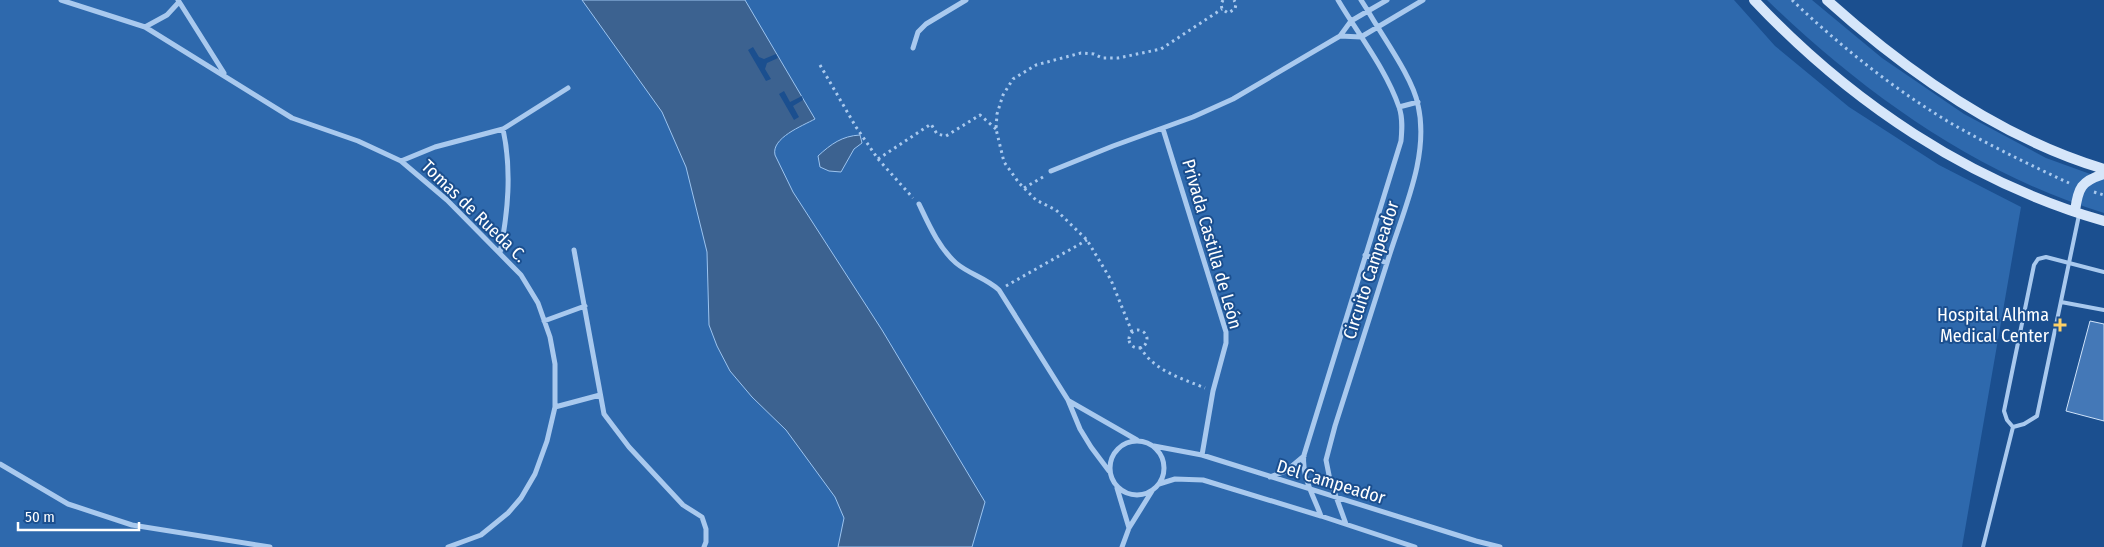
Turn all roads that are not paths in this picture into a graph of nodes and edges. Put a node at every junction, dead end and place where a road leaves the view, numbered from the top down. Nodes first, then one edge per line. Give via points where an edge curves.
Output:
1 (61, 0) edge
2 (966, 0) edge
3 (1338, 0) edge
4 (1362, 0) edge
5 (1387, 0) edge
6 (1424, 0) edge
7 (1754, 0) edge
8 (1827, 0) edge
9 (179, 1) edge
10 (1368, 11) junction
11 (1351, 21) junction
12 (145, 27) junction
13 (1378, 28) junction
14 (1340, 36) junction
15 (1361, 37) junction
16 (913, 48) dead end
17 (225, 75) junction
18 (568, 88) dead end
19 (1418, 102) junction
20 (1399, 107) junction
21 (503, 129) junction
22 (1163, 129) junction
23 (401, 161) junction
24 (2104, 169) edge
25 (1051, 171) road end
26 (2104, 174) edge
27 (919, 204) road end
28 (2077, 212) junction
29 (2104, 221) edge
30 (574, 250) dead end
31 (500, 253) junction
32 (1365, 255) junction
33 (2069, 262) junction
34 (1387, 263) junction
35 (2104, 272) edge
36 (2061, 302) junction
37 (585, 306) junction
38 (2104, 310) edge
39 (544, 321) junction
40 (600, 395) junction
41 (1068, 400) junction
42 (555, 407) junction
43 (2013, 426) junction
44 (1137, 440) junction
45 (1154, 446) junction
46 (1202, 455) junction
47 (1304, 455) junction
48 (0, 464) edge
49 (1109, 471) junction
50 (1270, 477) junction
51 (1159, 484) junction
52 (1117, 488) junction
53 (1152, 490) junction
54 (1312, 490) junction
55 (1337, 497) junction
56 (1321, 516) junction
57 (1346, 524) junction
58 (1129, 528) junction
59 (472, 538) junction
60 (1492, 546) edge
61 (270, 547) edge
62 (448, 547) edge
63 (469, 547) edge
64 (704, 547) edge
65 (1122, 547) edge
66 (1415, 547) edge
67 (1500, 547) edge
68 (1983, 547) edge

1 - 12 street, Tomas de Rueda C.
2 - 16 street via 926,24 918,32
3 - 11 street, Circuito Campeador
4 - 10 street
5 - 10 street
6 - 13 street
7 - 28 main road via 1812,57 1894,121 2011,188
8 - 24 main road via 1881,46 1971,108 2054,152
9 - 12 street via 167,15
9 - 17 street
10 - 11 street
10 - 13 street, Circuito Campeador
11 - 14 street
11 - 15 street, Circuito Campeador
12 - 17 street, Tomas de Rueda C.
13 - 15 street
13 - 19 street, Circuito Campeador
14 - 15 street
14 - 22 street via 1233,99
15 - 20 street, Circuito Campeador
17 - 23 street, Tomas de Rueda C. via 292,118
18 - 21 street
19 - 20 street
19 - 34 street, Circuito Campeador via 1422,144 1406,208
20 - 32 street, Circuito Campeador via 1401,141
21 - 23 street via 435,147
21 - 31 street via 508,152 507,217
22 - 25 street
22 - 46 street, Privada Castilla de León via 1226,332
23 - 31 street, Tomas de Rueda C. via 447,200
26 - 28 main road via 2092,177 2080,188
27 - 41 street via 934,234 957,264 999,290
28 - 29 main road
28 - 33 lane
30 - 37 street
31 - 39 street, Tomas de Rueda C. via 522,275
32 - 34 street
32 - 47 street, Circuito Campeador
33 - 35 lane
33 - 36 lane
33 - 43 lane via 2046,257 2038,259 2034,265 2004,411
34 - 55 street, Circuito Campeador via 1326,460
36 - 38 lane
36 - 43 lane via 2037,416
37 - 39 street
37 - 40 street
39 - 42 street, Tomas de Rueda C. via 555,364
40 - 42 street
40 - 64 street via 604,414 629,447 683,505 702,517 706,529
41 - 44 street
41 - 49 street via 1080,429
42 - 59 street, Tomas de Rueda C. via 535,474 521,498 495,524
43 - 68 lane
44 - 45 street
44 - 49 street via 1128,441 1113,453
45 - 46 street, Del Campeador
45 - 51 street via 1163,460
46 - 50 street, Del Campeador
47 - 50 street via 1286,471
47 - 54 street, Circuito Campeador via 1303,465
48 - 61 street via 68,504 132,525
49 - 52 street
50 - 54 street, Del Campeador
51 - 53 street
51 - 56 street, Del Campeador via 1175,479 1203,480
52 - 53 street via 1134,495
52 - 58 street
53 - 58 street
54 - 55 street, Del Campeador
54 - 56 street, Circuito Campeador
55 - 57 street, Circuito Campeador
55 - 60 street, Del Campeador
56 - 57 street, Del Campeador
57 - 66 street, Del Campeador
58 - 65 street
59 - 62 street, Tomas de Rueda C.
59 - 63 street
60 - 67 street, Del Campeador

